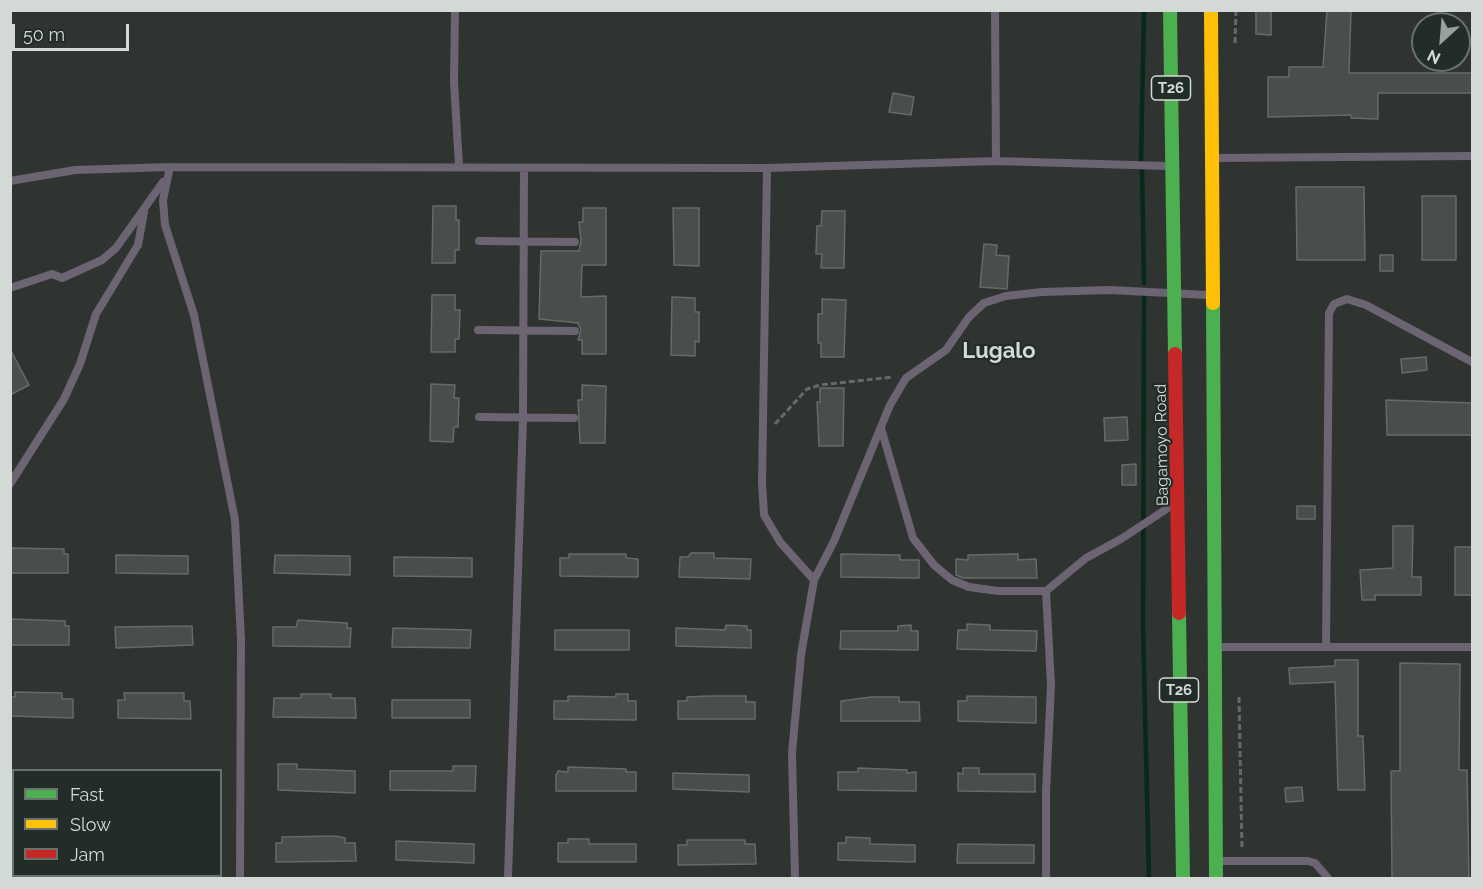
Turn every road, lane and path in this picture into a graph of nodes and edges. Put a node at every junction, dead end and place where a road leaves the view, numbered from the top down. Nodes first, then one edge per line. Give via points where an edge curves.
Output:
1 (455, 10) edge
2 (995, 10) edge
3 (1170, 10) edge
4 (1211, 10) edge
5 (1473, 156) edge
6 (1213, 158) junction
7 (996, 161) junction
8 (170, 166) junction
9 (459, 166) junction
10 (1171, 166) junction
11 (524, 168) junction
12 (767, 168) junction
13 (166, 178) junction
14 (10, 181) edge
15 (144, 212) junction
16 (524, 241) junction
17 (479, 242) dead end
18 (575, 242) dead end
19 (10, 288) edge
20 (1176, 293) junction
21 (1212, 295) junction
22 (478, 330) dead end
23 (524, 331) junction
24 (575, 331) dead end
25 (1473, 362) edge
26 (906, 378) junction
27 (479, 417) dead end
28 (523, 418) junction
29 (574, 418) dead end
30 (881, 428) junction
31 (763, 437) junction
32 (10, 484) edge
33 (1179, 501) junction
34 (814, 580) junction
35 (1047, 591) junction
36 (1326, 646) junction
37 (1473, 646) edge
38 (1215, 647) junction
39 (1239, 695) dead end
40 (1243, 861) junction
41 (1216, 862) junction
42 (240, 879) edge
43 (508, 879) edge
44 (795, 879) edge
45 (1046, 879) edge
46 (1183, 879) edge
47 (1216, 879) edge
48 (1328, 879) edge

1 - 9 lane
2 - 7 lane
3 - 10 highway, Bagamoyo Road / T26
4 - 6 highway, T26
5 - 6 lane
6 - 21 highway, T26
7 - 10 lane
7 - 12 lane
8 - 9 lane
8 - 13 lane
8 - 14 lane via 75,170
9 - 11 lane
10 - 20 highway, Bagamoyo Road / T26
11 - 12 lane
11 - 16 lane
12 - 31 lane
13 - 15 lane
13 - 42 lane via 165,225 194,315 235,520 241,640
15 - 19 lane via 102,260 62,278 52,274
15 - 32 lane via 138,245 96,314 64,399
16 - 17 lane
16 - 18 lane
16 - 23 lane
20 - 21 lane
20 - 26 lane via 1042,292 984,303 946,350
20 - 33 highway, Bagamoyo Road / T26
21 - 38 highway, T26
22 - 23 lane
23 - 24 lane
23 - 28 lane
25 - 36 lane via 1366,304 1347,299 1334,304 1329,313
26 - 30 lane
26 - 31 path via 879,376 807,389
27 - 28 lane
28 - 29 lane
28 - 43 lane
30 - 34 lane
30 - 35 lane via 913,538 933,565 969,587
31 - 34 lane via 764,515 780,542
33 - 35 lane via 1086,558
33 - 46 highway, Bagamoyo Road / T26
34 - 44 lane via 801,655 792,753
35 - 45 lane via 1051,685
36 - 37 lane
36 - 38 lane
38 - 41 highway, T26
39 - 40 path
40 - 41 lane
40 - 48 lane via 1308,861 1315,863
41 - 47 highway, T26

